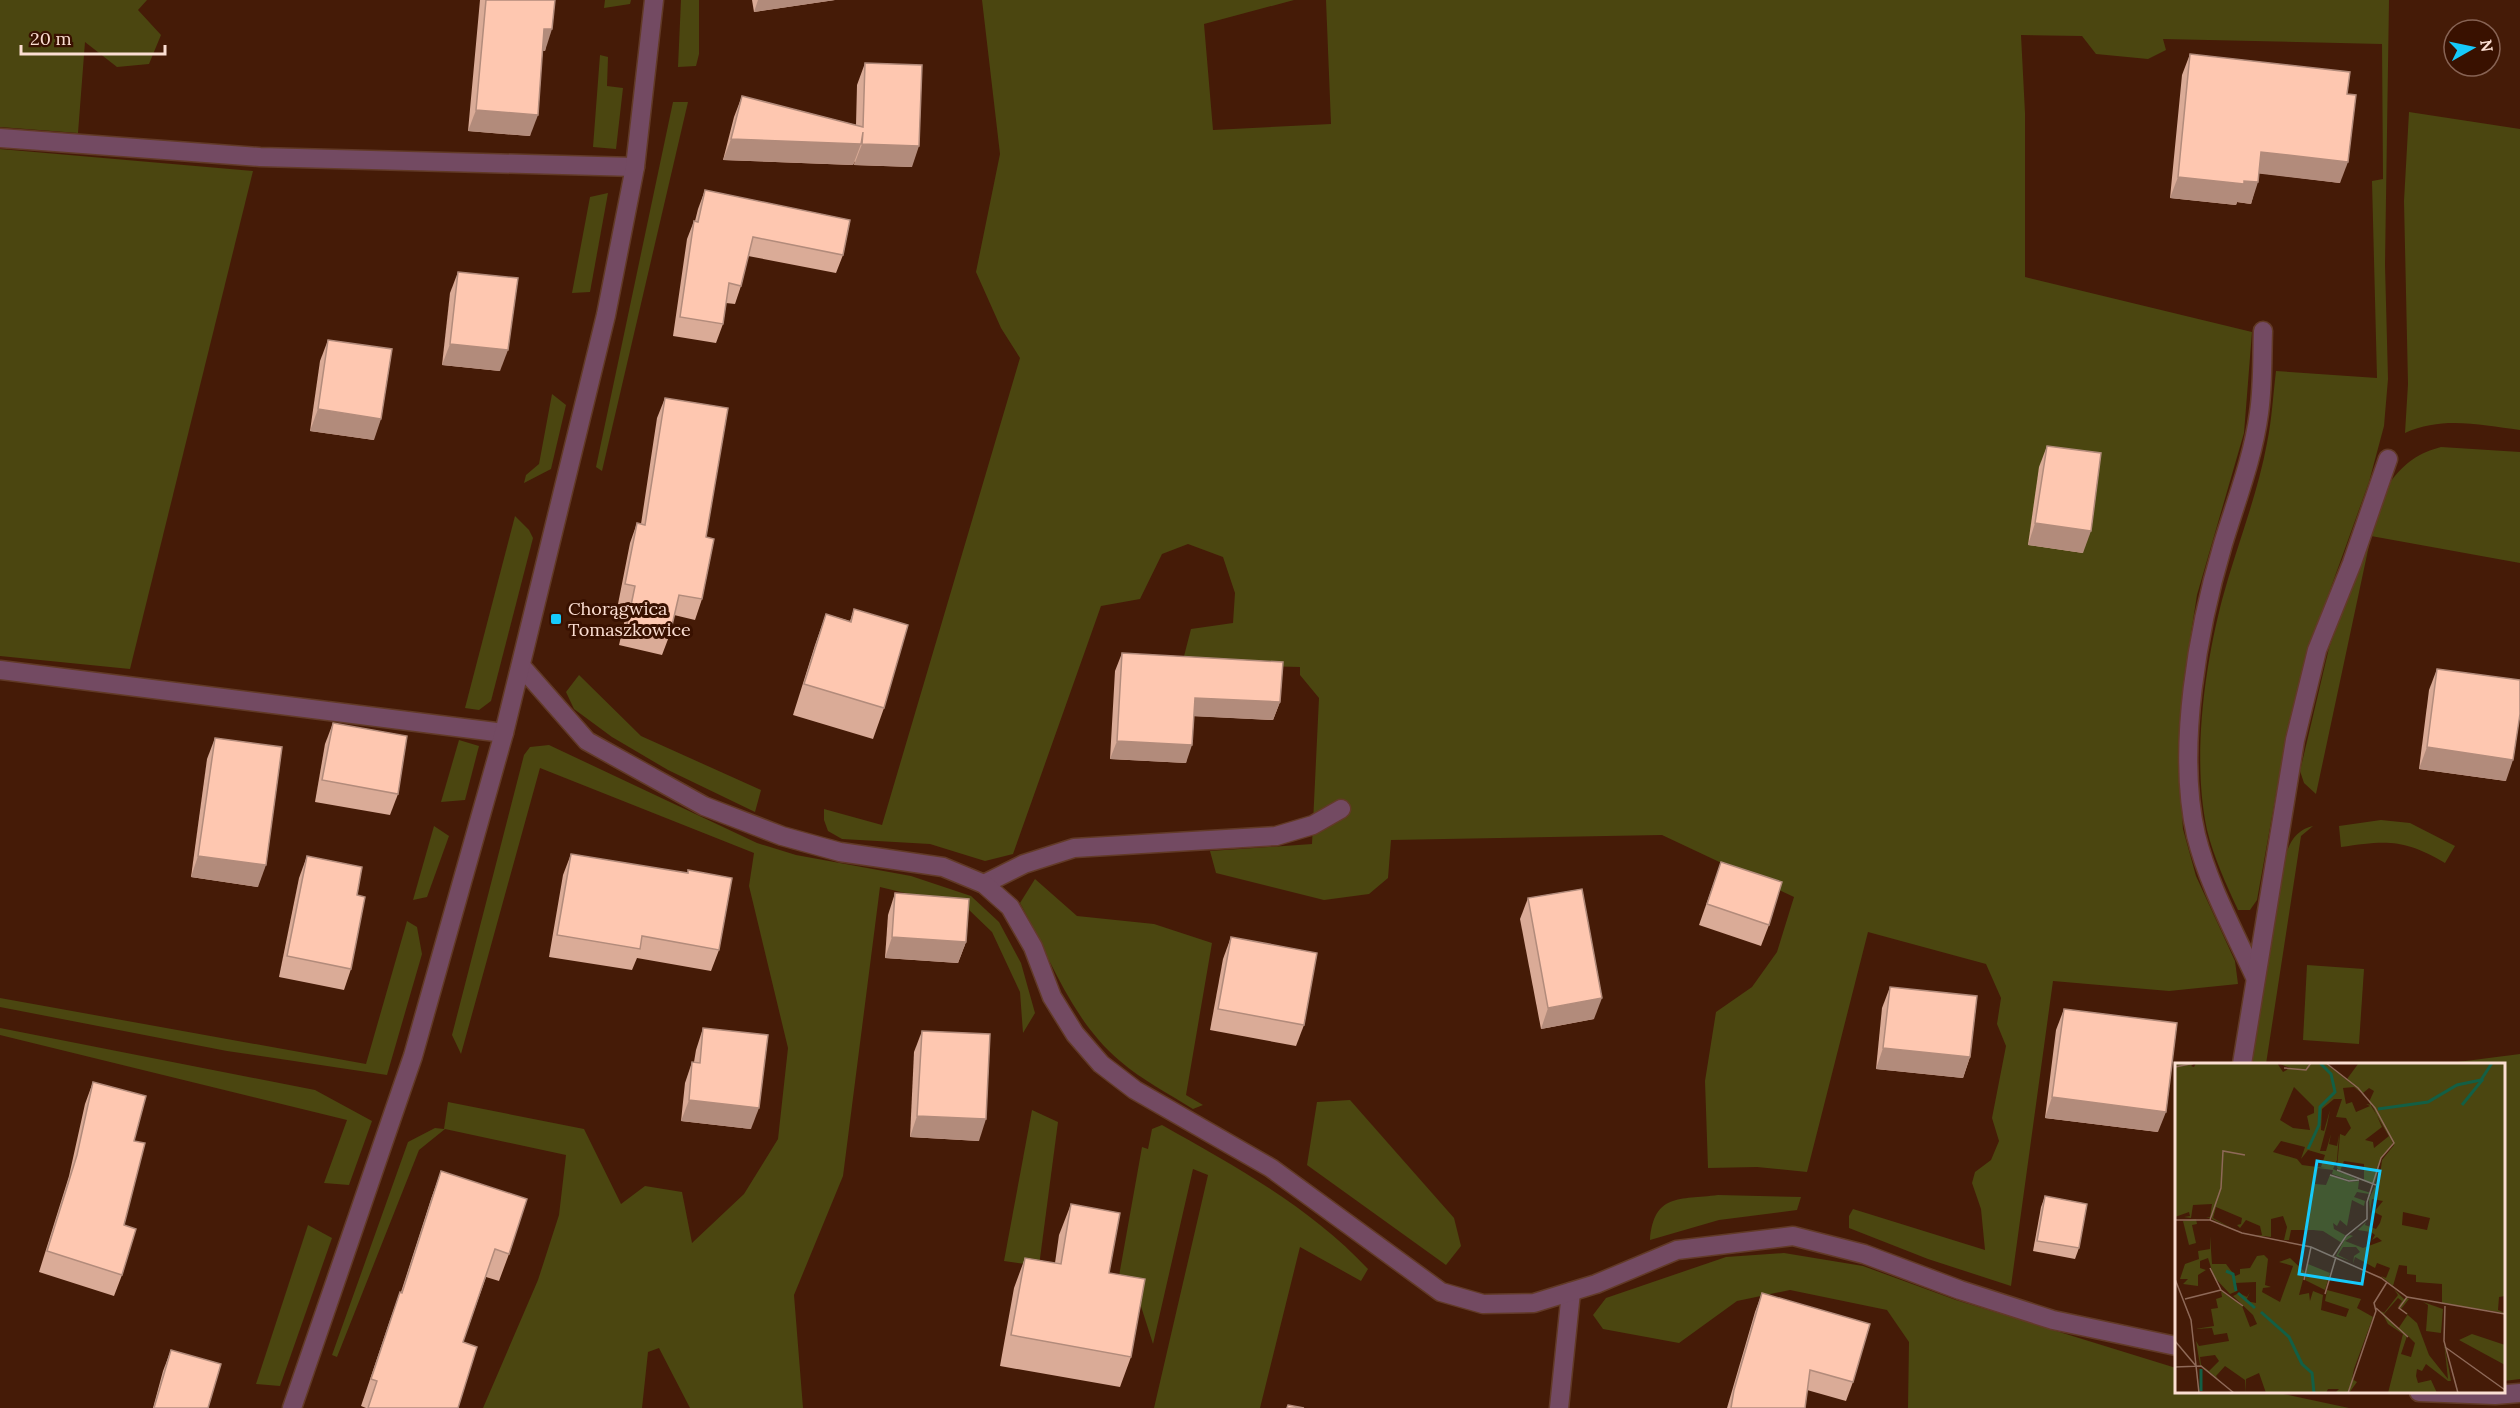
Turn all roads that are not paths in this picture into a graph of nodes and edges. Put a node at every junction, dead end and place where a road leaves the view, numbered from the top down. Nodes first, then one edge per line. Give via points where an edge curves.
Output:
1 (654, 0) edge
2 (0, 138) edge
3 (635, 167) junction
4 (2263, 331) dead end
5 (2388, 459) dead end
6 (521, 666) junction
7 (0, 670) edge
8 (504, 733) junction
9 (1341, 809) dead end
10 (984, 884) junction
11 (2255, 977) junction
12 (2242, 1063) edge
13 (1571, 1292) junction
14 (2175, 1346) edge
15 (2444, 1393) edge
16 (2520, 1393) edge
17 (292, 1408) edge
18 (1559, 1408) edge

1 - 3 street
2 - 3 street via 260,157
3 - 6 street via 606,315
4 - 11 street via 2259,412 2204,619 2188,766 2196,834
5 - 11 street via 2314,662 2295,740
6 - 8 street
6 - 10 street via 586,741 704,806 782,836 840,852 944,867
7 - 8 street
8 - 17 street via 406,1078
9 - 10 street via 1313,825 1276,836 1074,848 1024,864
10 - 13 street via 1010,907 1033,947 1052,997 1075,1034 1101,1064 1135,1090 1271,1168 1441,1292 1483,1304 1534,1303
11 - 12 street
13 - 14 street via 1677,1250 1793,1236 1864,1254 2053,1320
13 - 18 street
15 - 16 street

